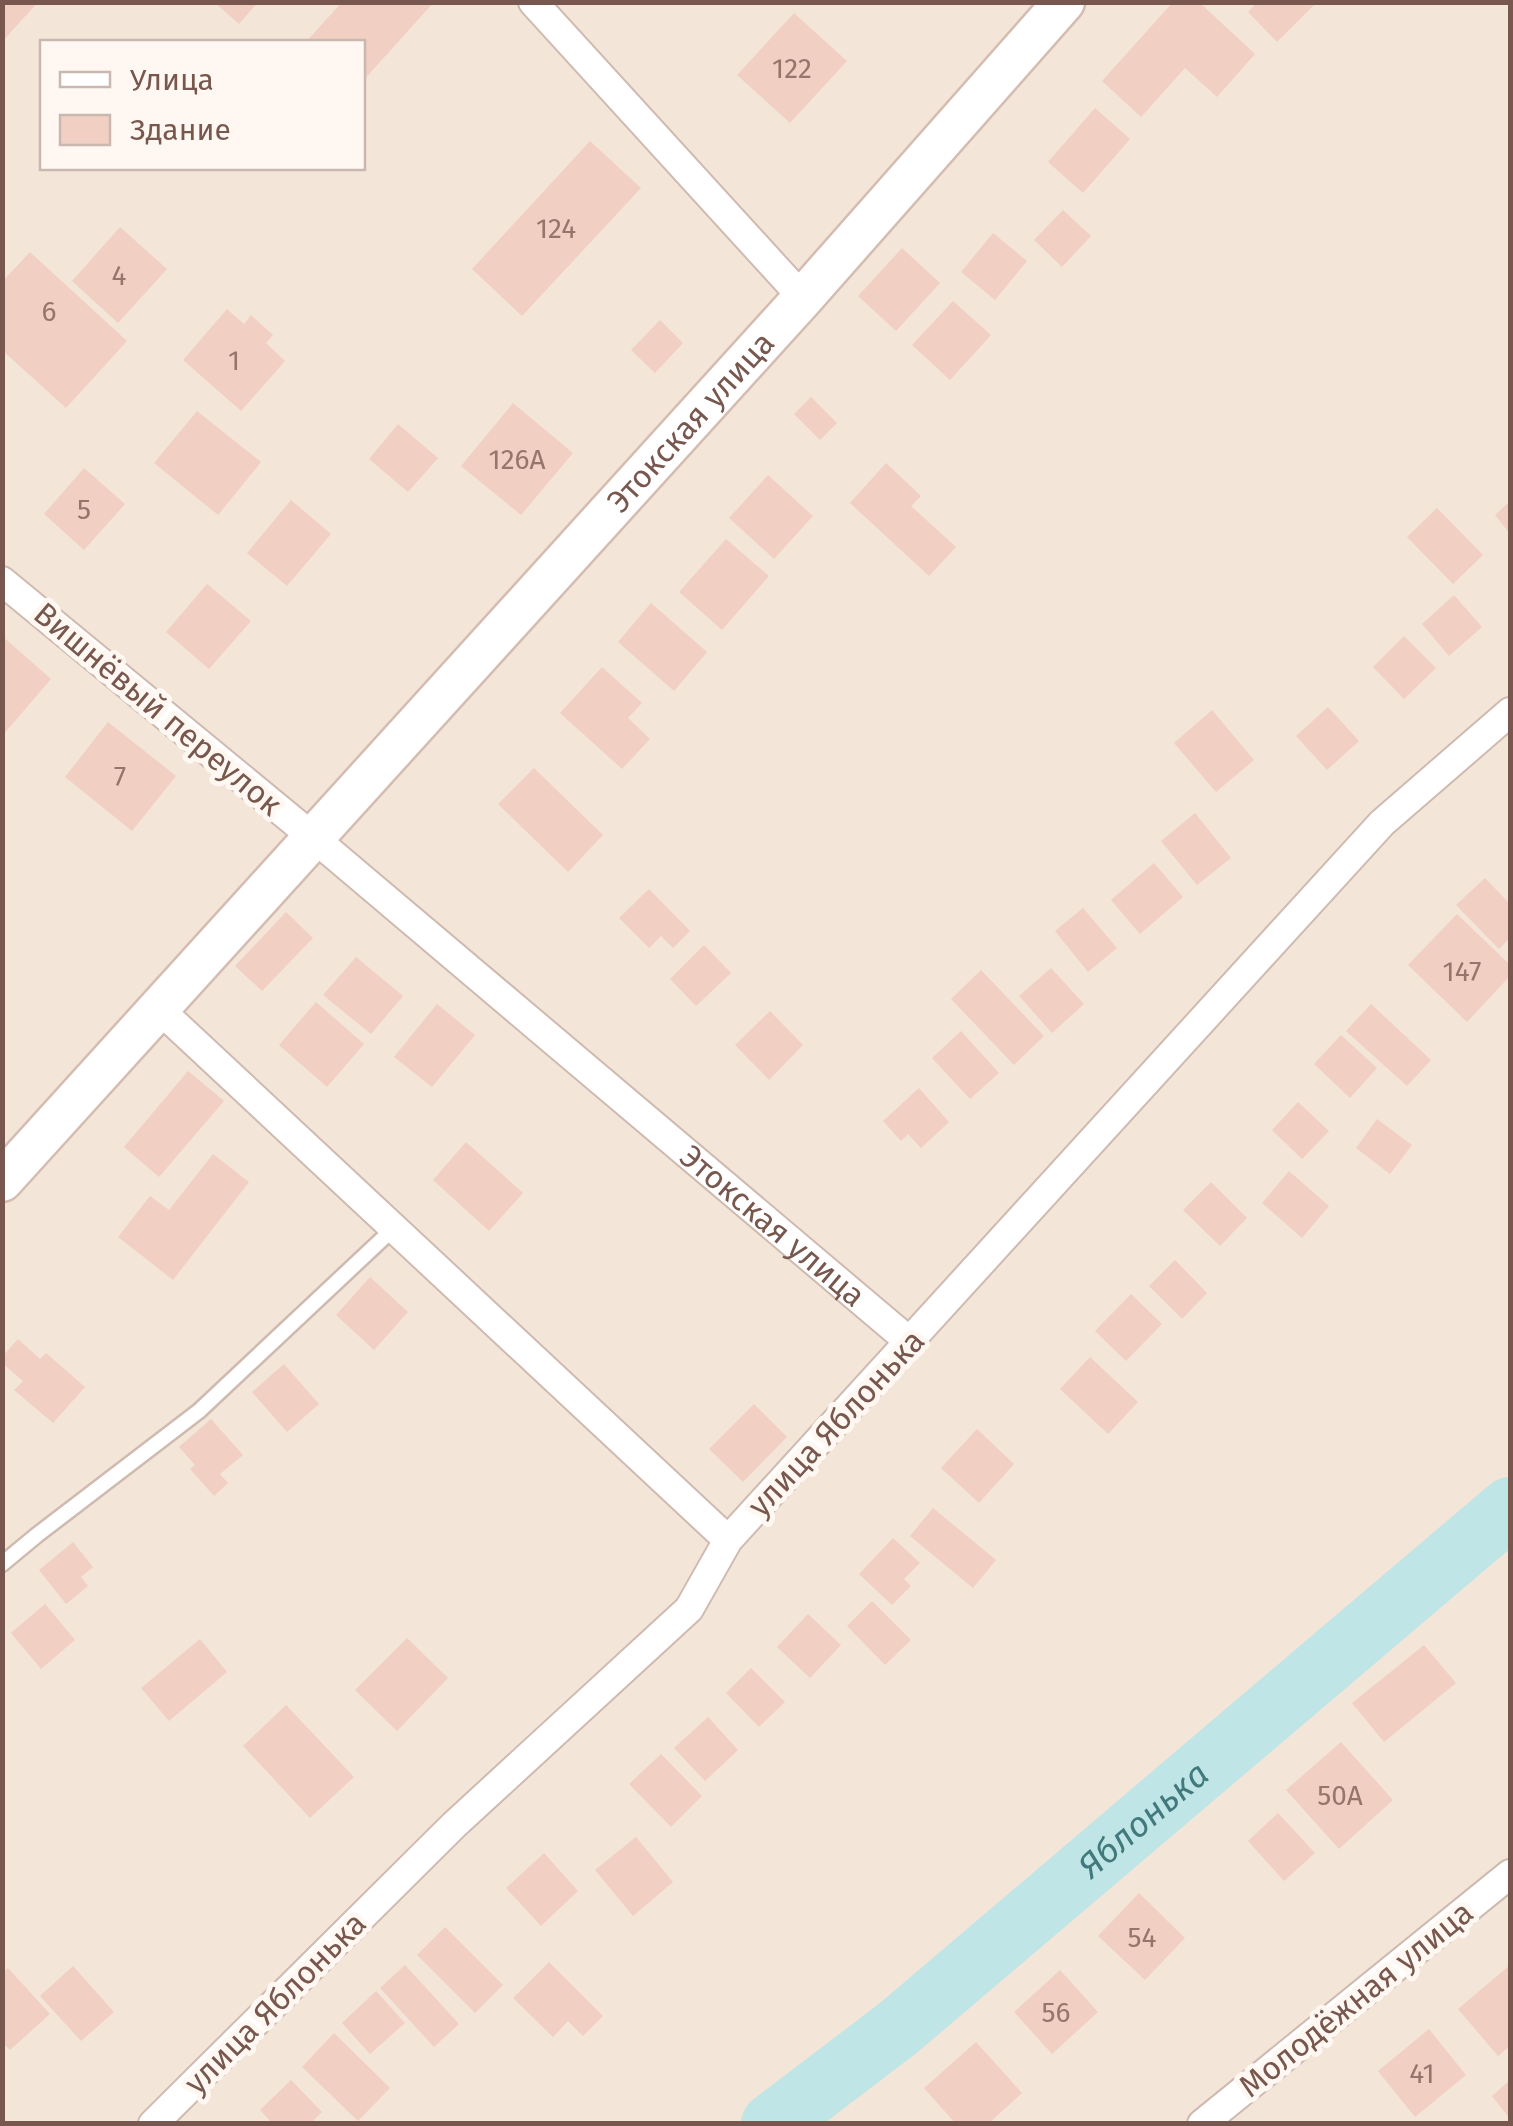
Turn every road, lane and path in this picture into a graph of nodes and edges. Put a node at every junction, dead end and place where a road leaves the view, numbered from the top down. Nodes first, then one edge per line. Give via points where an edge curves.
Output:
1 (534, 2) edge
2 (1064, 2) edge
3 (803, 298) junction
4 (2, 581) edge
5 (1510, 712) edge
6 (314, 838) junction
7 (158, 1008) junction
8 (2, 1180) edge
9 (394, 1228) junction
10 (910, 1342) junction
11 (728, 1540) junction
12 (2, 1564) edge
13 (1507, 1883) edge
14 (154, 2124) edge
15 (1202, 2124) edge

1 - 3 street
2 - 3 main road, Этокская улица
3 - 6 main road, Этокская улица
4 - 6 street, Вишнёвый переулок
5 - 10 street, улица Яблонька via 1382,824
6 - 7 main road, Этокская улица
6 - 10 street, Этокская улица
7 - 8 main road, Этокская улица
7 - 9 street
9 - 11 street
9 - 12 lane via 199,1412
10 - 11 street, улица Яблонька
11 - 14 street, улица Яблонька via 689,1609 454,1825
13 - 15 street, Молодёжная улица

